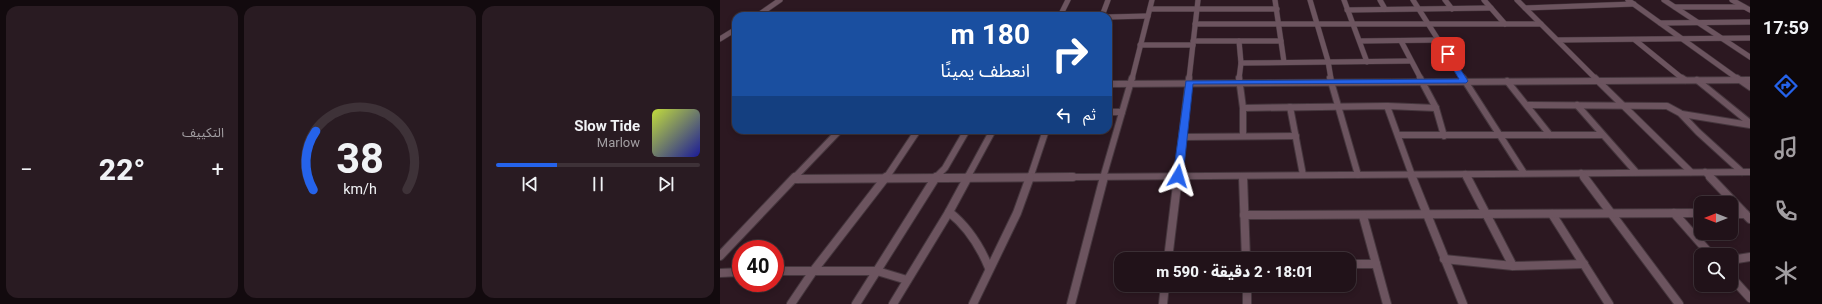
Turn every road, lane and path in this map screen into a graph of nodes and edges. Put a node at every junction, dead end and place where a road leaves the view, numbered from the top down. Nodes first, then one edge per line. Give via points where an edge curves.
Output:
1 (780, 0) edge
2 (1068, 0) edge
3 (1108, 0) edge
4 (1152, 0) edge
5 (1198, 0) edge
6 (1275, 0) edge
7 (1310, 0) edge
8 (1344, 0) edge
9 (1380, 0) edge
10 (1413, 0) edge
11 (1444, 0) edge
12 (1484, 0) edge
13 (1517, 0) edge
14 (1628, 0) edge
15 (1664, 0) edge
16 (1732, 0) edge
17 (1634, 4) junction
18 (1674, 7) junction
19 (1744, 7) junction
20 (1492, 8) junction
21 (1525, 8) junction
22 (1150, 9) junction
23 (1197, 9) junction
24 (1276, 9) junction
25 (1385, 9) junction
26 (1419, 9) junction
27 (1452, 9) junction
28 (1347, 10) junction
29 (1750, 10) edge
30 (763, 12) edge
31 (1062, 12) edge
32 (1104, 12) edge
33 (1148, 16) junction
34 (1112, 17) edge
35 (1698, 22) junction
36 (1750, 22) edge
37 (1660, 23) junction
38 (1195, 24) junction
39 (1279, 24) junction
40 (1317, 24) junction
41 (1352, 24) junction
42 (1429, 24) junction
43 (1505, 24) junction
44 (1542, 24) junction
45 (732, 32) edge
46 (1682, 38) junction
47 (1722, 38) junction
48 (1750, 38) edge
49 (720, 39) edge
50 (1439, 40) junction
51 (1558, 40) junction
52 (1635, 40) junction
53 (1239, 41) junction
54 (1281, 41) junction
55 (1401, 41) junction
56 (1360, 42) junction
57 (1193, 43) junction
58 (1140, 45) junction
59 (1750, 57) edge
60 (1411, 61) junction
61 (1241, 62) junction
62 (1284, 62) junction
63 (1328, 62) junction
64 (1367, 62) junction
65 (1685, 80) junction
66 (1697, 80) junction
67 (1740, 80) junction
68 (1750, 80) edge
69 (1422, 81) junction
70 (1464, 81) junction
71 (1507, 81) junction
72 (1597, 81) junction
73 (1189, 82) junction
74 (1239, 82) junction
75 (1331, 82) junction
76 (1131, 83) junction
77 (1112, 84) edge
78 (1750, 87) edge
79 (1528, 105) junction
80 (1577, 105) junction
81 (1623, 105) junction
82 (1387, 106) junction
83 (1290, 107) junction
84 (1339, 107) junction
85 (1243, 108) junction
86 (1436, 108) junction
87 (1112, 112) edge
88 (1122, 112) junction
89 (1682, 114) junction
90 (1750, 124) edge
91 (836, 134) edge
92 (915, 134) edge
93 (965, 134) edge
94 (991, 134) edge
95 (1044, 134) edge
96 (1399, 135) junction
97 (1550, 135) junction
98 (1602, 135) junction
99 (1243, 136) junction
100 (1296, 136) junction
101 (1444, 136) junction
102 (1499, 136) junction
103 (1182, 137) junction
104 (1636, 172) junction
105 (1691, 172) junction
106 (1705, 172) junction
107 (1742, 172) junction
108 (1750, 172) edge
109 (1524, 173) junction
110 (1581, 173) junction
111 (1411, 174) junction
112 (1465, 174) junction
113 (1303, 175) junction
114 (1358, 175) junction
115 (1104, 176) junction
116 (1178, 176) junction
117 (1243, 176) junction
118 (968, 178) junction
119 (1031, 178) junction
120 (794, 179) junction
121 (885, 179) junction
122 (934, 179) junction
123 (949, 212) junction
124 (1674, 212) junction
125 (1611, 213) junction
126 (1694, 213) edge
127 (1486, 214) junction
128 (1552, 214) junction
129 (1244, 215) junction
130 (1428, 215) junction
131 (1363, 216) junction
132 (1747, 217) edge
133 (1705, 248) edge
134 (1169, 252) edge
135 (1246, 252) edge
136 (720, 256) edge
137 (1750, 257) edge
138 (1444, 259) junction
139 (1738, 259) edge
140 (1356, 264) edge
141 (1376, 264) junction
142 (1584, 264) junction
143 (1513, 266) junction
144 (988, 268) junction
145 (814, 270) junction
146 (784, 271) edge
147 (877, 271) junction
148 (720, 272) edge
149 (732, 272) edge
150 (908, 280) junction
151 (1738, 285) edge
152 (1164, 292) edge
153 (1247, 292) edge
154 (1750, 298) edge
155 (791, 304) edge
156 (856, 304) edge
157 (893, 304) edge
158 (973, 304) edge
159 (1071, 304) edge
160 (1163, 304) edge
161 (1247, 304) edge
162 (1387, 304) edge
163 (1462, 304) edge
164 (1609, 304) edge
165 (1679, 304) edge

1 - 30 street
2 - 31 street
3 - 32 street
4 - 22 street
5 - 23 street
6 - 24 street
7 - 40 street
8 - 28 street
9 - 25 street
10 - 26 street
11 - 27 street
12 - 20 street
13 - 21 street
14 - 17 street
15 - 18 street
16 - 19 street
17 - 21 street
17 - 37 street
18 - 19 street
18 - 35 street
19 - 29 street
20 - 27 street
20 - 43 street
21 - 44 street
22 - 23 street
22 - 33 street
23 - 24 street
23 - 38 street
24 - 39 street
25 - 26 street
25 - 28 street
26 - 27 street
26 - 42 street
28 - 41 street
33 - 34 street
33 - 58 street
35 - 36 street
35 - 37 street
35 - 47 street
37 - 46 street
38 - 39 street
38 - 57 street
39 - 40 street
39 - 54 street
40 - 41 street
40 - 63 street
41 - 42 street
41 - 56 street
42 - 43 street
42 - 50 street
43 - 44 street
44 - 51 street
45 - 49 street
46 - 47 street
46 - 52 street
46 - 67 street
47 - 48 street
47 - 59 street
50 - 55 street
50 - 70 street
51 - 52 street
51 - 72 street
52 - 65 street
53 - 54 street
53 - 57 street
53 - 61 street
54 - 62 street
55 - 56 street
55 - 60 street
56 - 64 street
57 - 58 street
57 - 73 street
58 - 76 street
60 - 64 street
60 - 69 street
61 - 62 street
61 - 74 street
62 - 63 street
63 - 64 street
63 - 75 street
65 - 66 street
65 - 72 street
66 - 67 street
66 - 90 street
67 - 68 street
67 - 78 street
69 - 70 street
69 - 75 street
69 - 86 street
70 - 71 street
70 - 102 street
71 - 72 street
71 - 79 street
72 - 81 street
73 - 74 street
73 - 76 street
73 - 103 street
74 - 75 street
74 - 85 street
75 - 84 street
76 - 77 street
76 - 88 street
79 - 80 street
79 - 97 street
80 - 81 street
80 - 98 street
81 - 89 street via 1667,106
81 - 105 street
82 - 84 street
82 - 86 street
82 - 96 street
83 - 84 street
83 - 85 street
83 - 100 street
84 - 114 street
85 - 99 street
86 - 101 street
87 - 88 street
88 - 115 street
89 - 90 street
89 - 107 street
91 - 120 street
92 - 121 street
93 - 122 street via 945,168
94 - 118 street
95 - 119 street
96 - 101 street
96 - 111 street
97 - 98 street
97 - 102 street
98 - 104 street
99 - 100 street
99 - 103 street
100 - 113 street
101 - 102 street
102 - 109 street
103 - 116 street
104 - 105 street
104 - 110 street
105 - 106 street
106 - 107 street
106 - 132 street
107 - 108 street
109 - 110 street
109 - 112 street
110 - 125 street
111 - 112 street
111 - 114 street
111 - 130 street
112 - 127 street
113 - 114 street
113 - 117 street
115 - 116 street
115 - 119 street
115 - 159 street
116 - 117 street
116 - 134 street
117 - 129 street
118 - 119 street
118 - 122 street
118 - 123 street
119 - 144 street via 1017,213
120 - 121 street
120 - 136 street
121 - 122 street
121 - 145 street
122 - 147 street
123 - 144 street via 979,248
123 - 150 street
124 - 125 street
124 - 126 street
124 - 133 street
125 - 128 street
125 - 165 street
127 - 128 street
127 - 130 street
127 - 143 street
128 - 142 street
129 - 131 street
129 - 135 street
130 - 131 street
130 - 138 street
131 - 141 street
137 - 139 street
138 - 143 street
138 - 163 street
140 - 141 street
141 - 162 street
142 - 143 street
142 - 164 street
144 - 158 street
145 - 146 street
145 - 147 street
145 - 155 street
147 - 150 street
147 - 156 street
148 - 149 street
150 - 157 street
151 - 154 street
152 - 160 street
153 - 161 street

